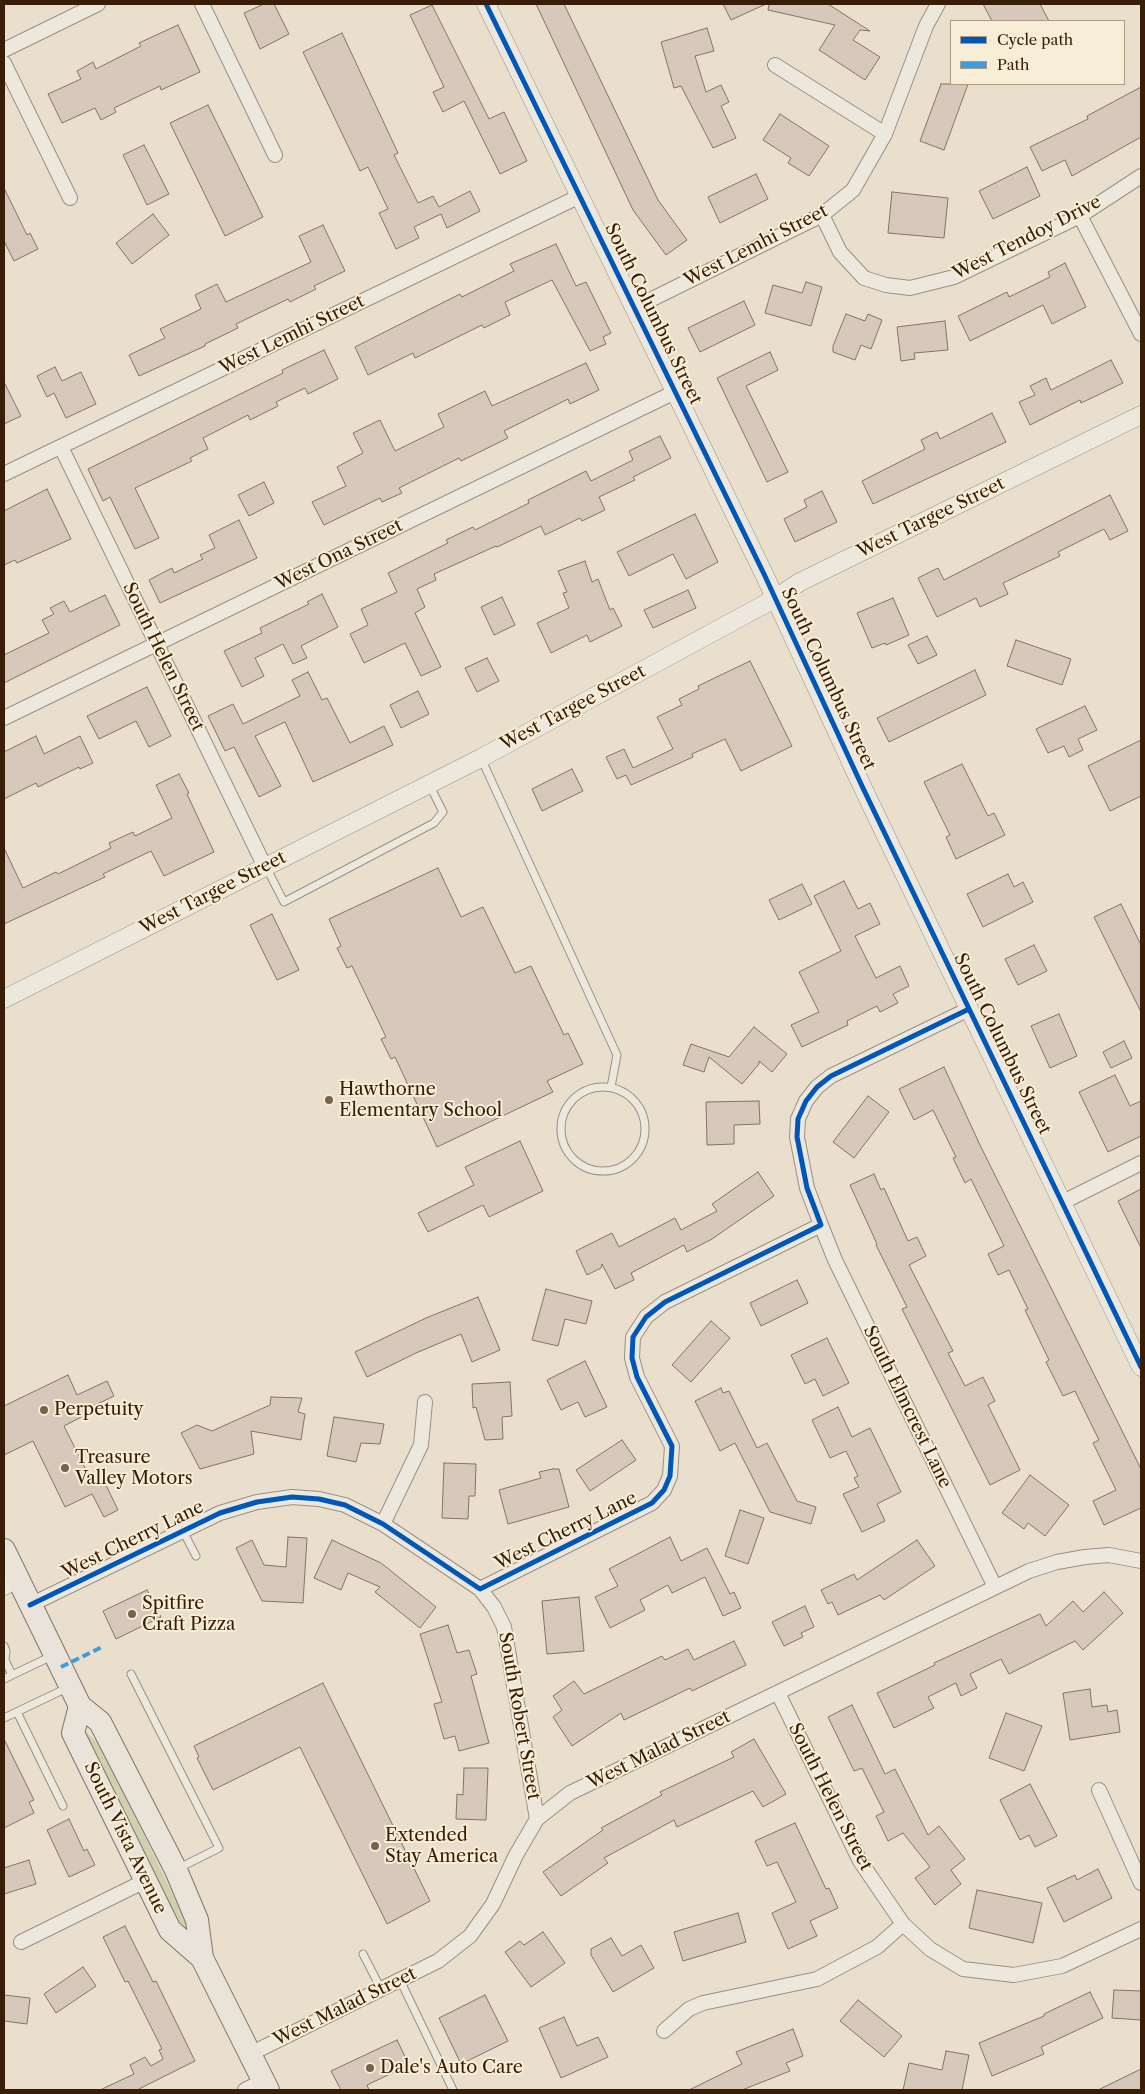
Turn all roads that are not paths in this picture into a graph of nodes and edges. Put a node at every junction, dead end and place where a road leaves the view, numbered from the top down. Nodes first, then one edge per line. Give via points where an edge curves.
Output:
1 (98, 4) edge
2 (202, 4) edge
3 (486, 4) edge
4 (938, 4) edge
5 (4, 50) edge
6 (4, 63) edge
7 (775, 65) dead end
8 (885, 134) junction
9 (275, 155) dead end
10 (1141, 176) edge
11 (580, 196) junction
12 (70, 198) dead end
13 (822, 215) junction
14 (1080, 216) junction
15 (634, 308) junction
16 (1141, 334) edge
17 (675, 392) junction
18 (1141, 415) edge
19 (61, 447) junction
20 (4, 474) edge
21 (776, 598) junction
22 (156, 644) junction
23 (4, 718) edge
24 (481, 758) junction
25 (429, 784) junction
26 (266, 867) junction
27 (4, 999) edge
28 (969, 1009) junction
29 (611, 1087) junction
30 (1141, 1163) edge
31 (1063, 1202) junction
32 (821, 1225) junction
33 (1141, 1367) edge
34 (425, 1402) dead end
35 (383, 1524) junction
36 (183, 1531) junction
37 (4, 1550) edge
38 (196, 1556) dead end
39 (1141, 1561) edge
40 (11, 1582) edge
41 (995, 1587) junction
42 (480, 1589) junction
43 (30, 1605) junction
44 (4, 1646) edge
45 (55, 1655) junction
46 (4, 1659) edge
47 (131, 1674) dead end
48 (12, 1675) junction
49 (4, 1679) edge
50 (778, 1693) junction
51 (75, 1696) junction
52 (16, 1712) junction
53 (4, 1718) edge
54 (1098, 1790) dead end
55 (62, 1806) dead end
56 (537, 1820) junction
57 (176, 1870) junction
58 (145, 1881) junction
59 (1141, 1883) edge
60 (903, 1924) junction
61 (1141, 1929) edge
62 (21, 1942) dead end
63 (363, 1954) dead end
64 (202, 1958) junction
65 (400, 1980) junction
66 (381, 1989) junction
67 (664, 2032) dead end
68 (250, 2054) junction
69 (259, 2087) edge
70 (453, 2090) edge

1 - 5 street
2 - 9 street
3 - 11 street, South Columbus Street
4 - 8 street, West Lemhi Street via 926,26
6 - 12 street
7 - 8 street
8 - 13 street, West Lemhi Street via 853,190
10 - 14 street, West Tendoy Drive
11 - 15 street, South Columbus Street
11 - 19 street, West Lemhi Street
13 - 14 street, West Tendoy Drive via 840,252 864,278 910,288 954,277
13 - 15 street, West Lemhi Street
14 - 16 street
15 - 17 street, South Columbus Street
17 - 21 street, South Columbus Street
17 - 22 street, West Ona Street
18 - 21 street, West Targee Street via 800,582
19 - 20 street, West Lemhi Street
19 - 22 street, South Helen Street
21 - 24 street, West Targee Street
21 - 28 street, South Columbus Street
22 - 23 street, West Ona Street
22 - 26 street, South Helen Street
24 - 25 street, West Targee Street
24 - 29 lane via 617,1055
25 - 26 street, West Targee Street
25 - 26 lane via 443,812 434,823 284,902
26 - 27 street, West Targee Street
28 - 31 street, South Columbus Street
28 - 32 street via 831,1076 817,1086 806,1102 798,1119 797,1137 807,1188
29 - 29 lane via 597,1087 579,1095 565,1110 561,1123 565,1149 585,1168 613,1170 626,1164 643,1142 642,1114 624,1092
30 - 31 street
31 - 33 street, South Columbus Street
32 - 41 street, South Elmcrest Lane
32 - 42 street, West Cherry Lane via 665,1302 646,1317 633,1337 632,1358 637,1377 672,1446 670,1476 664,1490 652,1503
34 - 35 street via 421,1445
35 - 36 street, West Cherry Lane via 345,1505 292,1497 239,1507
35 - 42 street, West Cherry Lane
36 - 38 lane
36 - 43 street, West Cherry Lane
37 - 40 main road, South Vista Avenue
39 - 41 street, West Malad Street via 1110,1555 1085,1557 1029,1571
40 - 43 main road, South Vista Avenue
41 - 50 street, West Malad Street
42 - 56 street, South Robert Street via 504,1627
43 - 45 main road, South Vista Avenue
44 - 46 lane
45 - 48 lane
45 - 51 main road, South Vista Avenue
46 - 48 lane
47 - 57 lane via 219,1848
48 - 49 lane
50 - 56 street, West Malad Street via 570,1793
50 - 60 street, South Helen Street via 860,1861
51 - 52 lane
51 - 57 main road, South Vista Avenue via 100,1722
51 - 58 main road, South Vista Avenue via 73,1733
52 - 53 lane
52 - 55 lane
54 - 59 street
56 - 65 street, West Malad Street via 493,1904 470,1936 438,1961
57 - 64 main road, South Vista Avenue via 197,1920
58 - 62 street
58 - 64 main road, South Vista Avenue via 170,1930
60 - 61 street, South Helen Street via 930,1949 963,1969 1014,1975 1062,1966
60 - 67 street via 877,1947 817,1979 703,2003 689,2009
63 - 66 lane
64 - 68 main road, South Vista Avenue
65 - 66 street, West Malad Street
65 - 70 lane
66 - 68 street, West Malad Street
68 - 69 main road, South Vista Avenue

